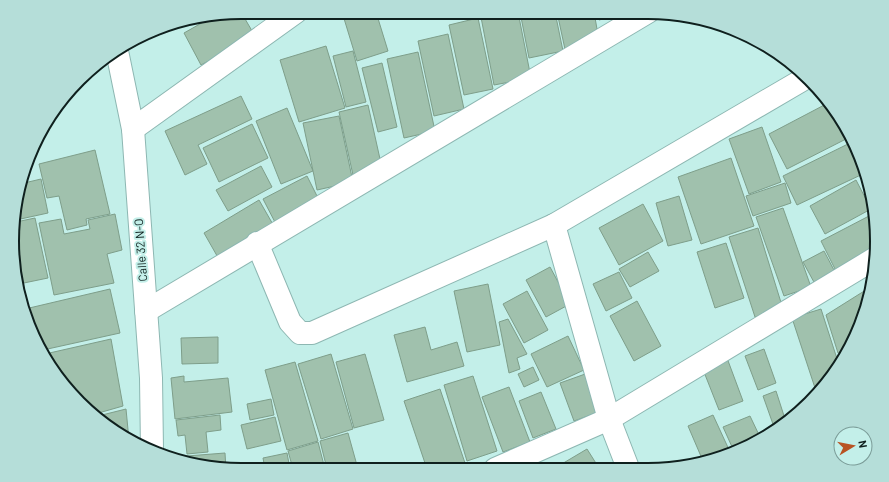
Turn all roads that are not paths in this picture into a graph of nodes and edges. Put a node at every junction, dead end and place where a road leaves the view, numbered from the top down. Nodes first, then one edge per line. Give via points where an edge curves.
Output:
1 (286, 19) edge
2 (636, 19) edge
3 (117, 57) edge
4 (801, 81) edge
5 (132, 129) junction
6 (554, 225) junction
7 (257, 243) junction
8 (869, 262) edge
9 (146, 310) junction
10 (609, 420) junction
11 (152, 444) edge
12 (509, 463) edge
13 (626, 463) edge

1 - 5 street
2 - 7 street
3 - 5 street, Calle 32 N-O
4 - 6 street
5 - 9 street, Calle 32 N-O
6 - 7 street via 312,334 300,333 290,322
6 - 10 street
7 - 9 street
8 - 10 street
9 - 11 street, Calle 32 N-O
10 - 12 street
10 - 13 street

